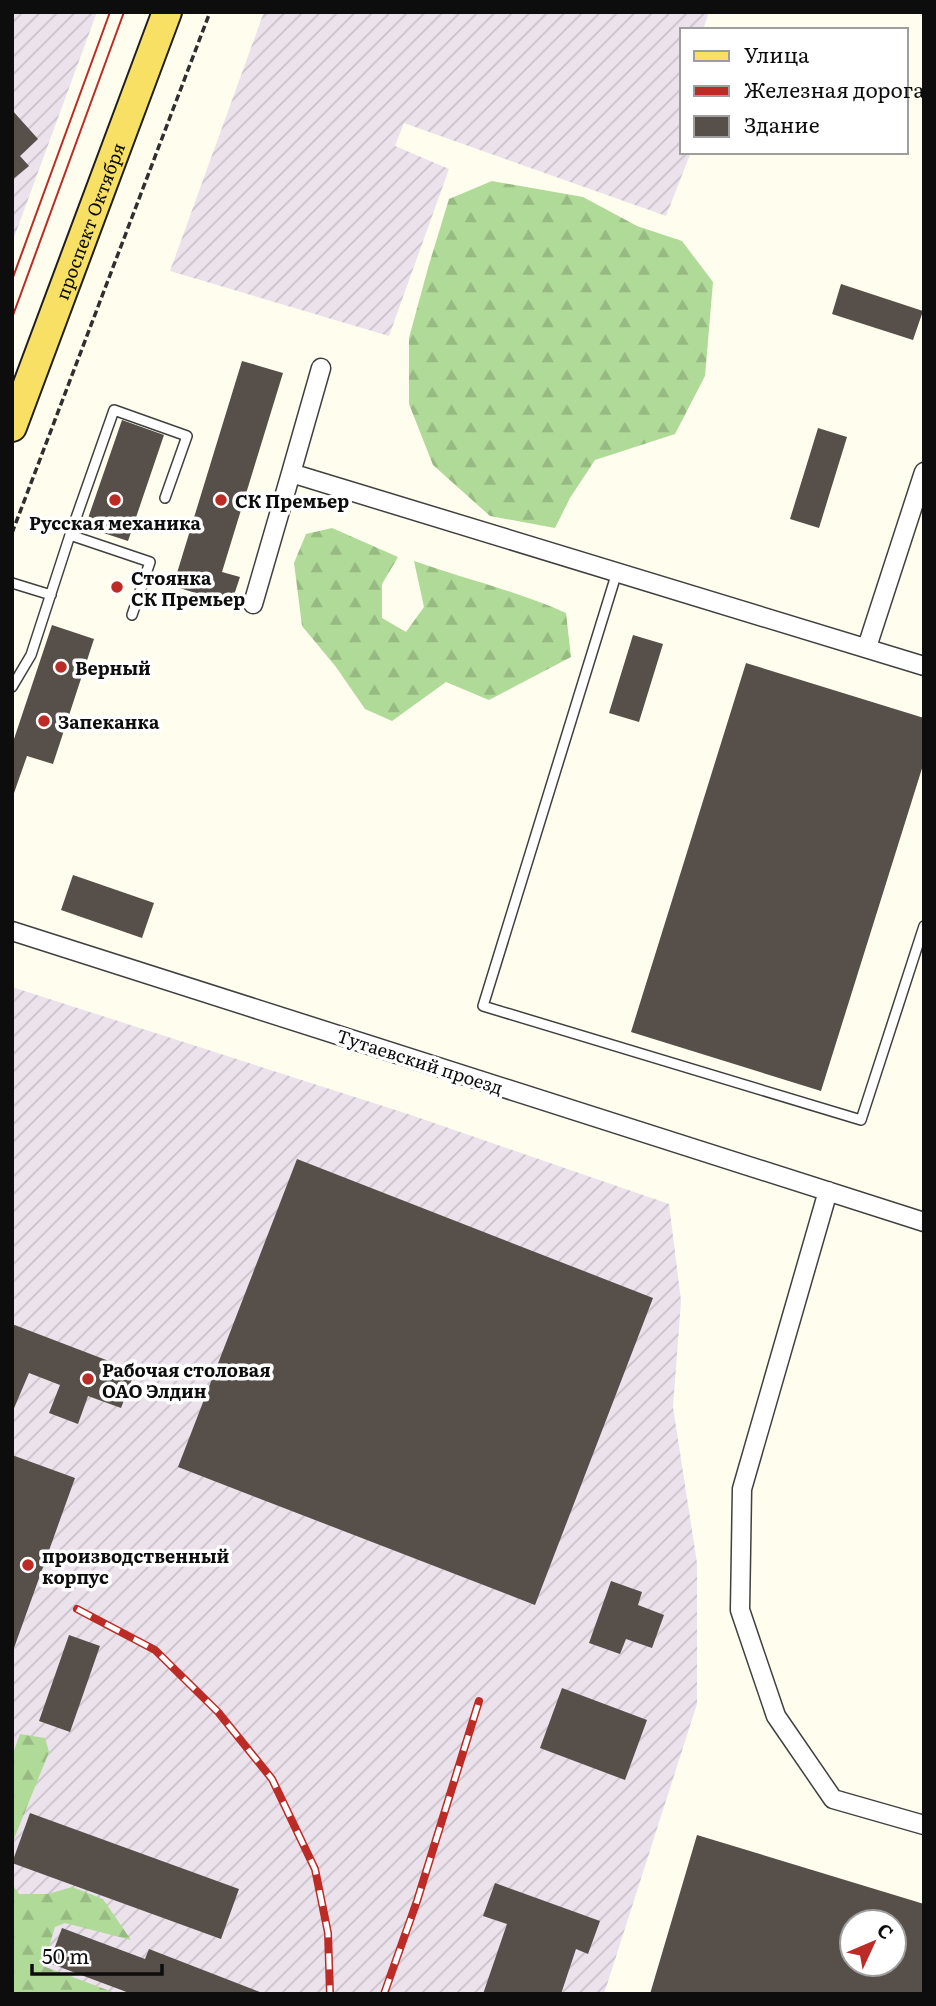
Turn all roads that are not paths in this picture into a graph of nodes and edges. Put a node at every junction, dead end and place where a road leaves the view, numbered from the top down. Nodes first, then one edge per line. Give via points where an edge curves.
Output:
1 (167, 12) edge
2 (321, 368) dead end
3 (14, 416) edge
4 (924, 472) edge
5 (291, 473) junction
6 (165, 498) dead end
7 (70, 535) junction
8 (617, 572) junction
9 (12, 583) edge
10 (51, 595) junction
11 (253, 604) dead end
12 (132, 615) dead end
13 (867, 648) junction
14 (924, 666) edge
15 (12, 687) edge
16 (924, 926) edge
17 (12, 931) edge
18 (828, 1191) junction
19 (924, 1222) edge
20 (924, 1825) edge

1 - 3 main road, проспект Октября
2 - 5 street
4 - 13 street
5 - 8 street
5 - 11 street
6 - 7 lane via 187,436 114,410
7 - 10 lane
7 - 12 lane via 150,562
8 - 13 street
8 - 16 lane via 483,1006 861,1120
9 - 10 lane
10 - 15 lane via 31,655
13 - 14 street
17 - 18 street, Тутаевский проезд
18 - 19 street, Тутаевский проезд
18 - 20 street via 742,1489 740,1610 776,1716 833,1799

